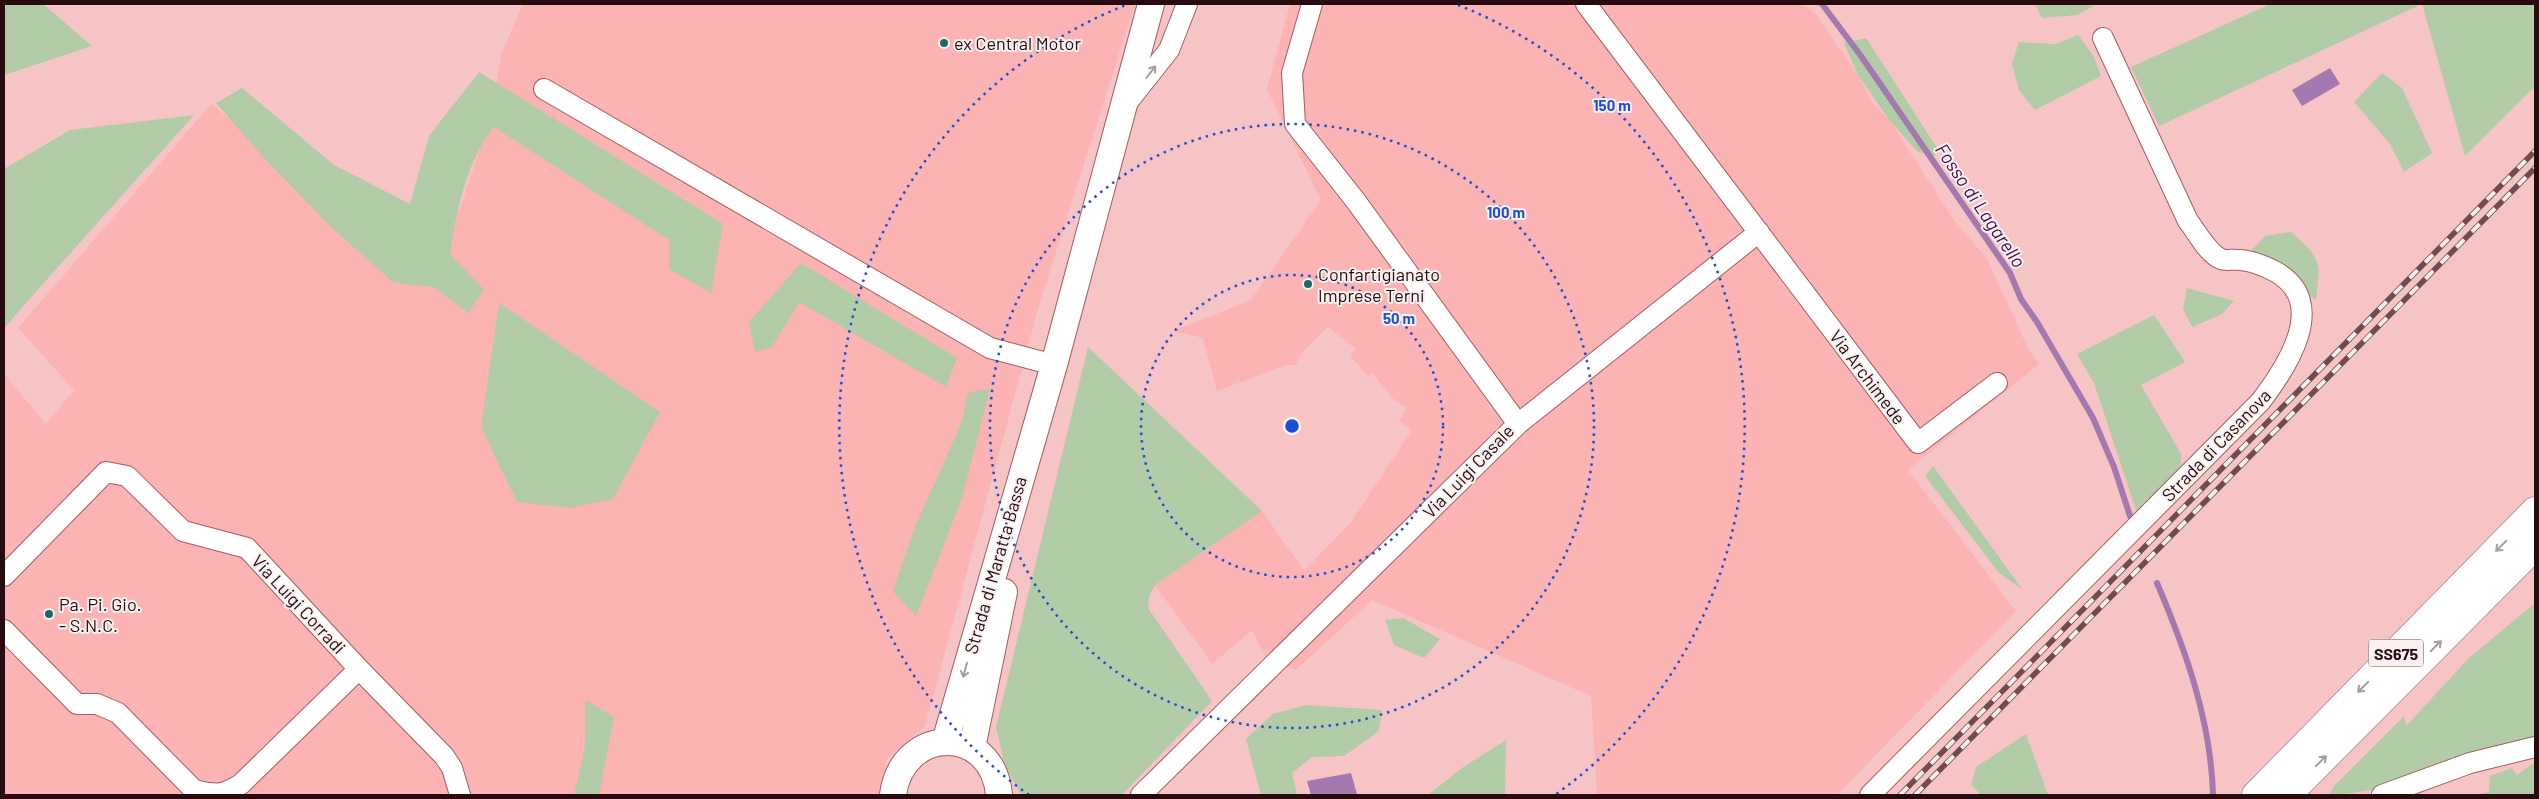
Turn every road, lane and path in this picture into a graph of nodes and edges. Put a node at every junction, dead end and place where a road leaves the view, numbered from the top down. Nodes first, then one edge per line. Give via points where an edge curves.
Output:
1 (1150, 4) edge
2 (1187, 4) edge
3 (1312, 4) edge
4 (1586, 4) edge
5 (2102, 38) dead end
6 (544, 89) dead end
7 (1121, 110) junction
8 (1759, 232) junction
9 (1050, 377) junction
10 (1997, 383) dead end
11 (1518, 424) junction
12 (2535, 511) edge
13 (2535, 546) edge
14 (4, 576) edge
15 (4, 630) edge
16 (359, 669) junction
17 (945, 742) junction
18 (2535, 747) edge
19 (972, 748) junction
20 (1002, 791) edge
21 (460, 795) edge
22 (893, 795) edge
23 (1142, 795) edge
24 (1870, 795) edge
25 (2256, 795) edge
26 (2287, 795) edge
27 (2382, 795) edge

1 - 7 main road, Strada di Maratta Bassa
7 -> 2 street, Strada di Maratta Bassa via 1169,50
3 - 11 street, Via Luigi Casale via 1292,72 1295,124 1355,200
4 - 8 street, Via Archimede
5 - 24 street, Strada di Casanova via 2188,221 2207,247 2221,259 2252,261 2277,273 2292,286 2300,302 2301,333 2280,375 2261,401
6 - 9 street via 990,348
7 - 9 main road, Strada di Maratta Bassa
8 - 10 street, Via Archimede via 1918,443
8 - 11 street
9 -> 17 main road, Strada di Maratta Bassa
9 - 19 main road, Strada di Maratta Bassa
11 - 23 street, Via Luigi Casale
12 -> 25 highway, SS675
26 -> 13 highway, SS675
14 - 16 street, Via Luigi Corradi via 106,472 127,476 183,531 247,548
15 - 16 street, Via Luigi Corradi via 77,704 97,704 118,713 194,790 210,794 225,794 241,784
16 - 21 street, Via Luigi Corradi via 444,756 452,768
17 - 19 main road
17 - 22 main road via 928,745 902,765
18 - 27 street via 2470,763
19 - 20 main road via 988,763

